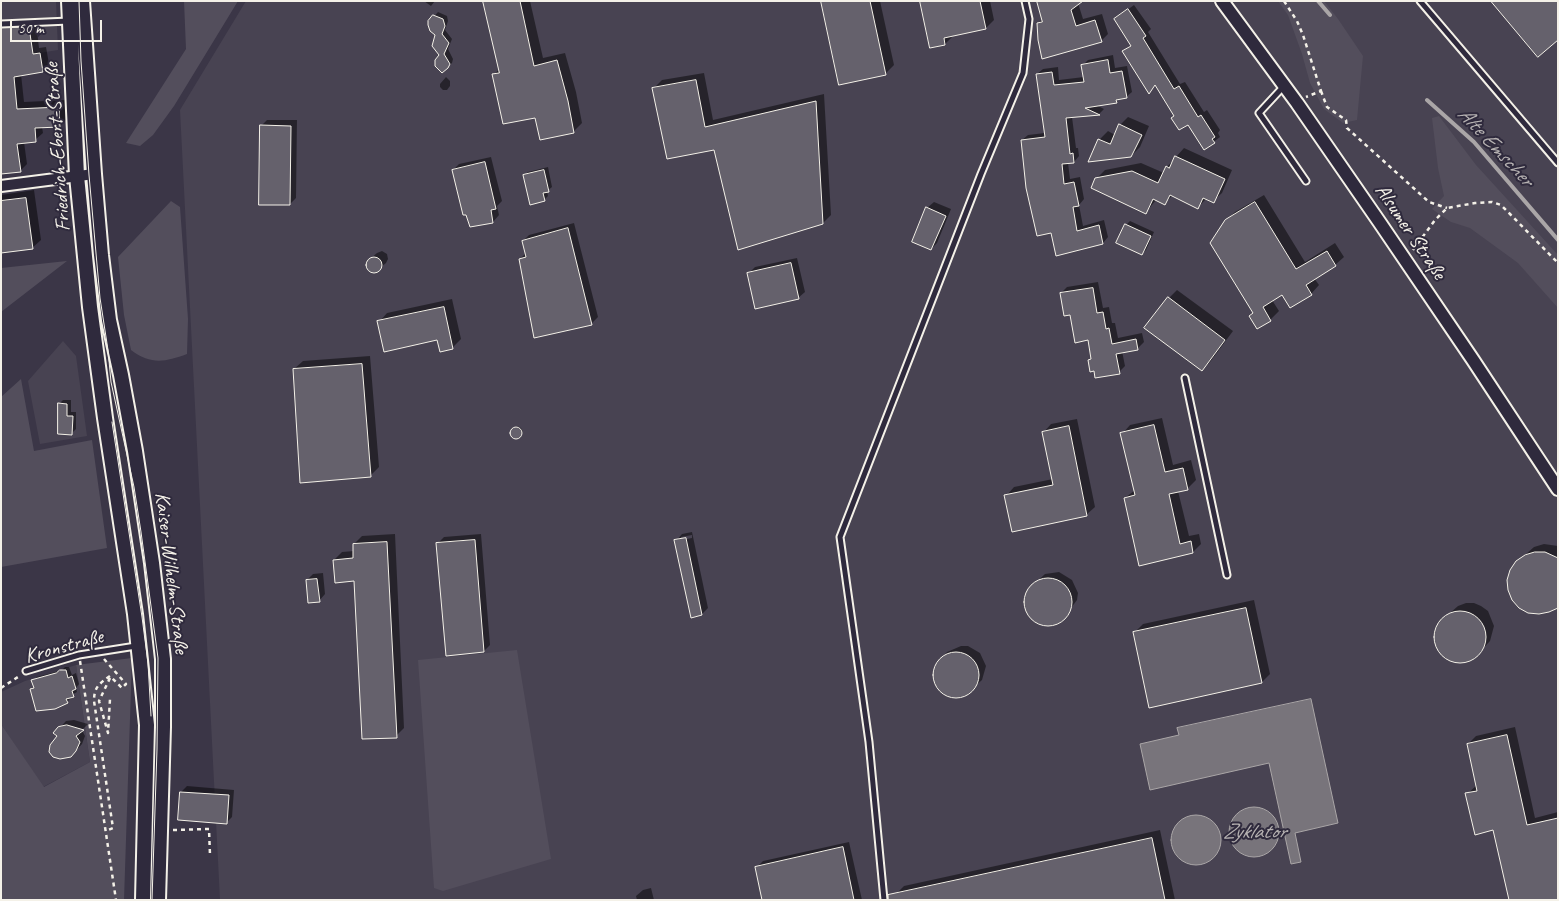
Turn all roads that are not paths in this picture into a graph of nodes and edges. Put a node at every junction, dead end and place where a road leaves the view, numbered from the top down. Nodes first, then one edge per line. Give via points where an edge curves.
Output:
1 (69, 1) edge
2 (82, 1) edge
3 (1025, 1) edge
4 (1222, 1) edge
5 (1420, 1) edge
6 (70, 21) junction
7 (1, 24) edge
8 (1284, 85) junction
9 (1558, 163) edge
10 (94, 174) junction
11 (77, 176) junction
12 (1306, 181) dead end
13 (1, 186) edge
14 (101, 255) joint
15 (86, 261) joint
16 (1185, 378) dead end
17 (1558, 489) edge
18 (1227, 575) dead end
19 (139, 646) junction
20 (26, 671) road end
21 (142, 900) edge
22 (158, 900) edge
23 (884, 900) edge

1 - 6 main road, Friedrich-Ebert-Straße
2 - 10 main road, Friedrich-Ebert-Straße
3 - 23 lane via 1029,19 1023,73 840,537 869,742
4 - 8 street, Alsumer Straße
5 - 9 lane
6 - 7 lane
6 - 11 main road, Friedrich-Ebert-Straße
8 - 12 lane via 1259,113
8 - 17 street, Alsumer Straße
10 - 11 street
10 - 14 main road, Friedrich-Ebert-Straße
11 - 13 street
11 - 15 main road, Friedrich-Ebert-Straße
14 - 22 main road, Kaiser-Wilhelm-Straße via 109,320 152,563 163,658
15 - 19 main road, Kaiser-Wilhelm-Straße via 105,418
16 - 18 lane
19 - 20 lane, Kronstraße via 79,655
19 - 21 main road, Kaiser-Wilhelm-Straße via 147,725

